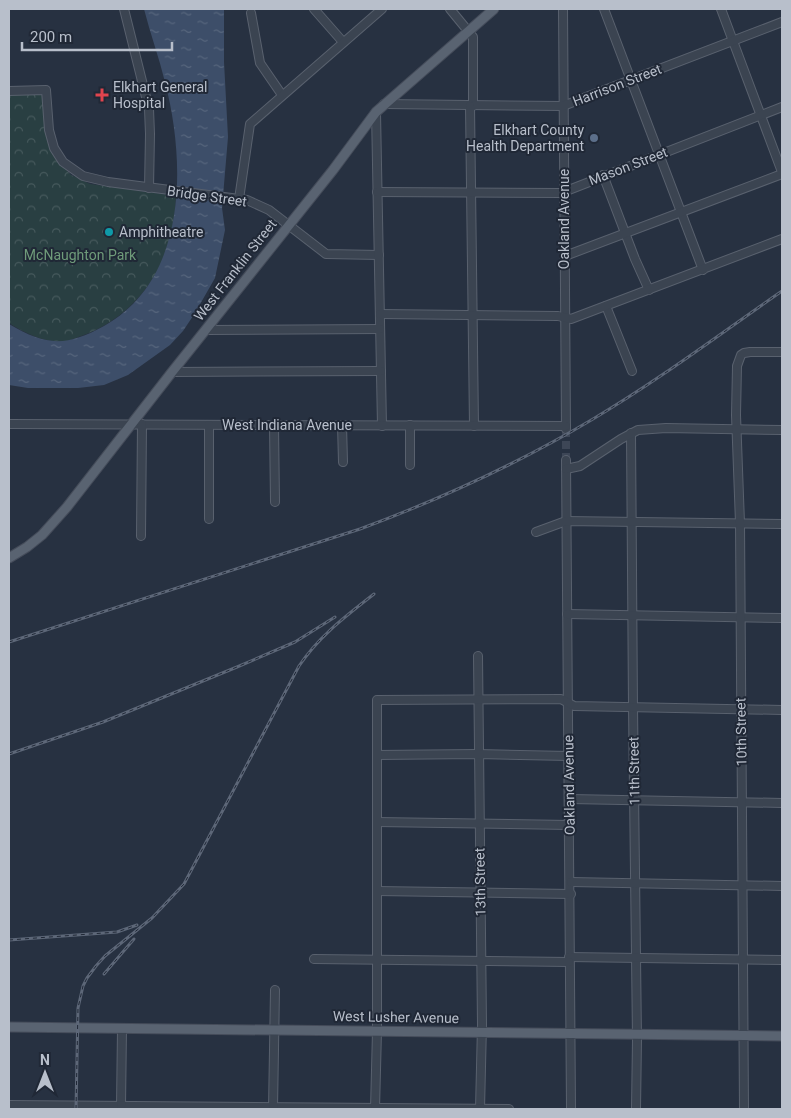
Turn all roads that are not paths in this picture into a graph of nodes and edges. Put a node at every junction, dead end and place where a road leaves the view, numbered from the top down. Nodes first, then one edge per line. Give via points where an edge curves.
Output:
1 (124, 9) edge
2 (314, 9) edge
3 (382, 9) edge
4 (450, 9) edge
5 (494, 9) edge
6 (563, 9) edge
7 (604, 9) edge
8 (721, 9) edge
9 (251, 13) dead end
10 (782, 22) edge
11 (469, 31) junction
12 (733, 41) junction
13 (343, 42) junction
14 (630, 80) junction
15 (9, 90) edge
16 (282, 95) junction
17 (384, 104) junction
18 (472, 106) junction
19 (563, 106) junction
20 (782, 107) edge
21 (376, 112) junction
22 (761, 115) junction
23 (659, 154) junction
24 (782, 173) edge
25 (604, 175) junction
26 (149, 188) junction
27 (564, 191) junction
28 (377, 192) junction
29 (472, 193) junction
30 (236, 199) junction
31 (681, 213) junction
32 (288, 225) junction
33 (625, 234) junction
34 (782, 239) edge
35 (379, 255) junction
36 (565, 256) junction
37 (703, 270) junction
38 (649, 290) junction
39 (606, 306) junction
40 (380, 314) junction
41 (472, 315) junction
42 (565, 318) junction
43 (206, 330) junction
44 (380, 330) junction
45 (782, 352) edge
46 (381, 371) junction
47 (632, 371) dead end
48 (172, 372) junction
49 (9, 424) edge
50 (132, 424) junction
51 (142, 424) junction
52 (209, 425) junction
53 (274, 425) junction
54 (342, 425) junction
55 (382, 426) junction
56 (410, 426) junction
57 (474, 426) junction
58 (566, 428) joint
59 (738, 429) junction
60 (782, 430) edge
61 (631, 434) junction
62 (566, 460) tunnel mouth
63 (342, 462) dead end
64 (410, 464) dead end
65 (566, 469) junction
66 (275, 502) dead end
67 (209, 519) dead end
68 (566, 521) junction
69 (632, 522) junction
70 (740, 523) junction
71 (782, 524) edge
72 (536, 532) dead end
73 (141, 536) dead end
74 (9, 558) edge
75 (567, 614) junction
76 (633, 615) junction
77 (740, 618) junction
78 (782, 618) edge
79 (478, 656) dead end
80 (479, 700) junction
81 (568, 703) junction
82 (632, 707) junction
83 (740, 708) junction
84 (782, 710) edge
85 (478, 754) junction
86 (377, 755) junction
87 (569, 756) junction
88 (570, 799) junction
89 (635, 801) junction
90 (741, 802) junction
91 (782, 803) edge
92 (377, 822) junction
93 (479, 824) junction
94 (569, 825) junction
95 (571, 882) junction
96 (636, 883) junction
97 (743, 885) junction
98 (782, 886) edge
99 (377, 891) junction
100 (480, 893) junction
101 (571, 894) junction
102 (636, 958) junction
103 (569, 959) junction
104 (314, 960) dead end
105 (377, 960) junction
106 (744, 960) junction
107 (782, 960) edge
108 (481, 962) junction
109 (275, 990) dead end
110 (9, 1027) edge
111 (122, 1028) junction
112 (274, 1030) junction
113 (377, 1031) junction
114 (481, 1032) junction
115 (570, 1033) junction
116 (637, 1034) junction
117 (744, 1036) junction
118 (782, 1036) edge
119 (9, 1105) edge
120 (121, 1106) junction
121 (273, 1108) edge
122 (375, 1108) edge
123 (480, 1109) edge
124 (509, 1109) edge
125 (571, 1109) edge
126 (636, 1109) edge
127 (744, 1109) edge

1 - 26 street via 149,109
2 - 13 street
3 - 13 street
4 - 11 street
5 - 11 main road, West Franklin Street
6 - 19 street, Oakland Avenue
7 - 14 street
8 - 12 street
9 - 16 street via 260,63
10 - 12 street, Harrison Street
11 - 17 main road, West Franklin Street
11 - 18 street via 473,37
12 - 14 street, Harrison Street
12 - 22 street
13 - 16 street
14 - 19 street, Harrison Street
14 - 23 street
15 - 26 street, Bridge Street via 46,90 54,148 76,173 97,181
16 - 30 street via 249,127
17 - 18 street, Harrison Street
17 - 21 main road, West Franklin Street
18 - 19 street, Harrison Street
18 - 29 street
19 - 27 street, Oakland Avenue
20 - 22 street, Mason Street
21 - 28 street
21 - 32 main road, West Franklin Street
22 - 23 street, Mason Street
22 - 24 street
23 - 25 street, Mason Street
23 - 31 street
24 - 31 street
25 - 27 street, Mason Street
25 - 33 street
26 - 30 street, Bridge Street
27 - 29 street, Mason Street via 557,194
27 - 36 street, Oakland Avenue
28 - 29 street, Mason Street
28 - 35 street
29 - 41 street
30 - 32 street, Bridge Street via 263,206
31 - 33 street
31 - 37 street
32 - 35 street, Bridge Street via 326,254
32 - 43 main road, West Franklin Street
33 - 36 street
33 - 38 street
34 - 37 street
35 - 40 street
36 - 42 street, Oakland Avenue
37 - 38 street
38 - 39 street
39 - 42 street via 575,318
39 - 47 street
40 - 41 street
40 - 44 street
41 - 42 street
41 - 57 street
42 - 58 street, Oakland Avenue
43 - 44 street
43 - 48 main road, West Franklin Street
44 - 46 street
45 - 59 street, 10th Street via 750,352 738,360
46 - 48 street
46 - 55 street
48 - 50 main road, West Franklin Street
49 - 50 street, West Indiana Avenue
50 - 51 street, West Indiana Avenue
50 - 74 main road, West Franklin Street via 54,522 27,547
51 - 52 street, West Indiana Avenue
51 - 73 street
52 - 53 street, West Indiana Avenue
52 - 67 street
53 - 54 street, West Indiana Avenue
53 - 66 street
54 - 55 street, West Indiana Avenue
54 - 63 street
55 - 56 street, West Indiana Avenue
56 - 57 street, West Indiana Avenue
56 - 64 street
57 - 58 street, West Indiana Avenue
59 - 60 street
59 - 61 street via 648,429
59 - 70 street, 10th Street
61 - 65 street via 580,466
61 - 69 street, 11th Street
62 - 65 street, Oakland Avenue
65 - 68 street, Oakland Avenue
68 - 69 street
68 - 72 street
68 - 75 street, Oakland Avenue
69 - 70 street
69 - 76 street, 11th Street
70 - 71 street
70 - 77 street, 10th Street
75 - 76 street
75 - 81 street, Oakland Avenue
76 - 77 street
76 - 82 street, 11th Street
77 - 78 street
77 - 83 street, 10th Street
79 - 80 street, 13th Street
80 - 81 street via 561,699
80 - 85 street, 13th Street
80 - 86 street via 377,700
81 - 82 street via 574,706
81 - 87 street, Oakland Avenue
82 - 83 street
82 - 89 street, 11th Street
83 - 84 street
83 - 90 street, 10th Street
85 - 86 street
85 - 87 street
85 - 93 street, 13th Street
86 - 92 street
87 - 88 street, Oakland Avenue
88 - 89 street
88 - 94 street, Oakland Avenue
89 - 90 street
89 - 96 street, 11th Street
90 - 91 street
90 - 97 street, 10th Street
92 - 93 street
92 - 99 street
93 - 94 street
93 - 100 street, 13th Street
94 - 95 street, Oakland Avenue
95 - 96 street
95 - 101 street, Oakland Avenue
96 - 97 street
96 - 102 street, 11th Street
97 - 98 street
97 - 106 street, 10th Street
99 - 100 street
99 - 105 street
100 - 101 street
100 - 108 street, 13th Street
101 - 103 street, Oakland Avenue
102 - 103 street
102 - 106 street
102 - 116 street, 11th Street
103 - 108 street
103 - 115 street, Oakland Avenue
104 - 105 street
105 - 108 street
105 - 113 street
106 - 107 street
106 - 117 street, 10th Street
108 - 114 street, 13th Street
109 - 112 street
110 - 111 main road, West Lusher Avenue
111 - 112 main road, West Lusher Avenue
111 - 120 street
112 - 113 main road, West Lusher Avenue
112 - 121 street
113 - 114 main road, West Lusher Avenue
113 - 122 street
114 - 115 main road, West Lusher Avenue
114 - 123 street, 13th Street
115 - 116 main road, West Lusher Avenue
115 - 125 street, Oakland Avenue
116 - 117 main road, West Lusher Avenue
116 - 126 street, 11th Street
117 - 118 main road, West Lusher Avenue
117 - 127 street, 10th Street
119 - 120 street
120 - 121 street
121 - 122 street
122 - 123 street
123 - 124 street

